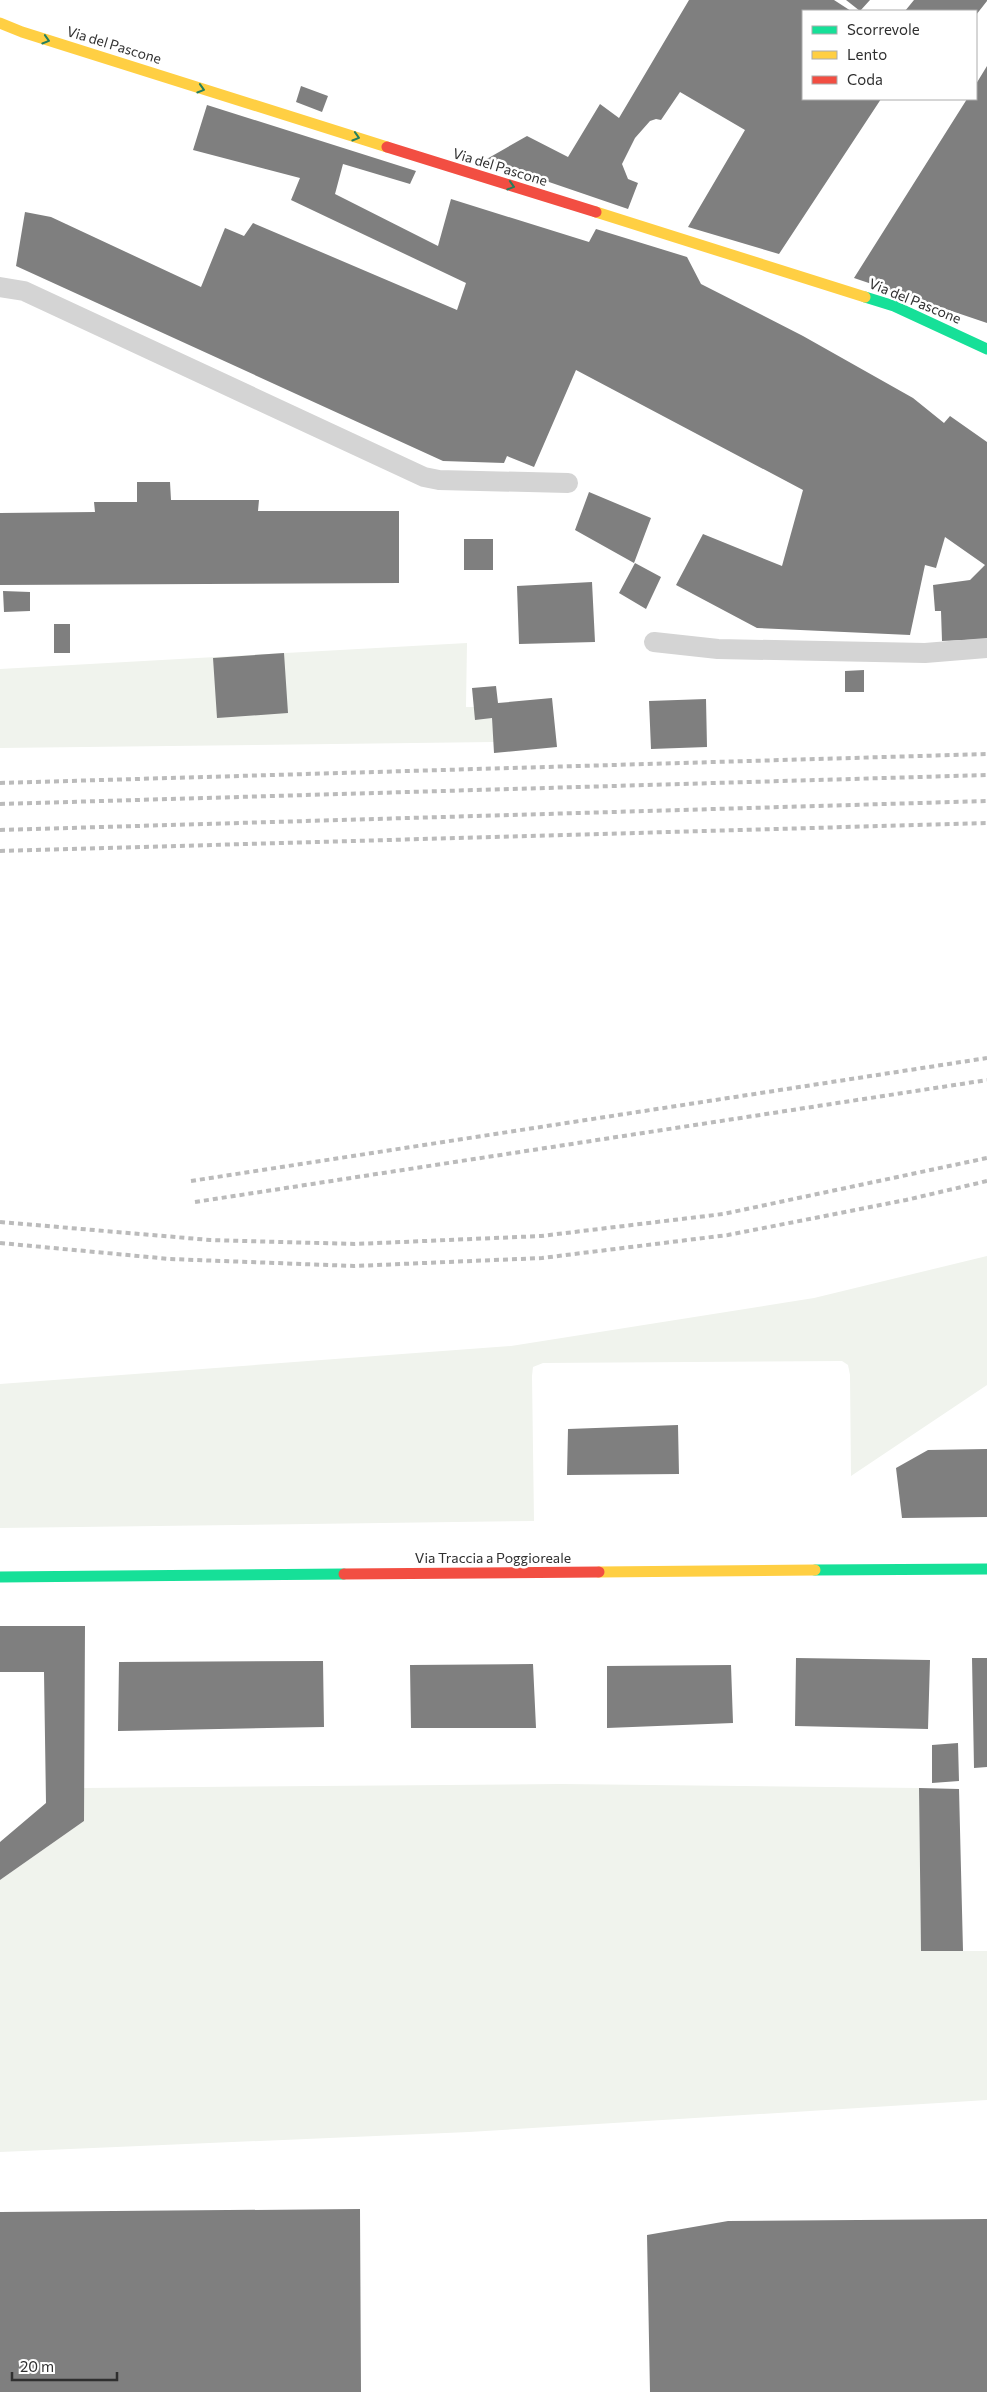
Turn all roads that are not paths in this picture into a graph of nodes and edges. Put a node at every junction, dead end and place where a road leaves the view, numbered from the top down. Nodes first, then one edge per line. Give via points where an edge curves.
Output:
1 (0, 23) edge
2 (0, 287) edge
3 (987, 349) edge
4 (568, 483) dead end
5 (654, 642) dead end
6 (987, 648) edge
7 (987, 1569) edge
8 (0, 1577) edge

1 -> 3 street, Via del Pascone via 894,306
2 - 4 lane via 24,291 424,477
5 - 6 lane via 718,649 925,653
7 - 8 street, Via Traccia a Poggioreale

